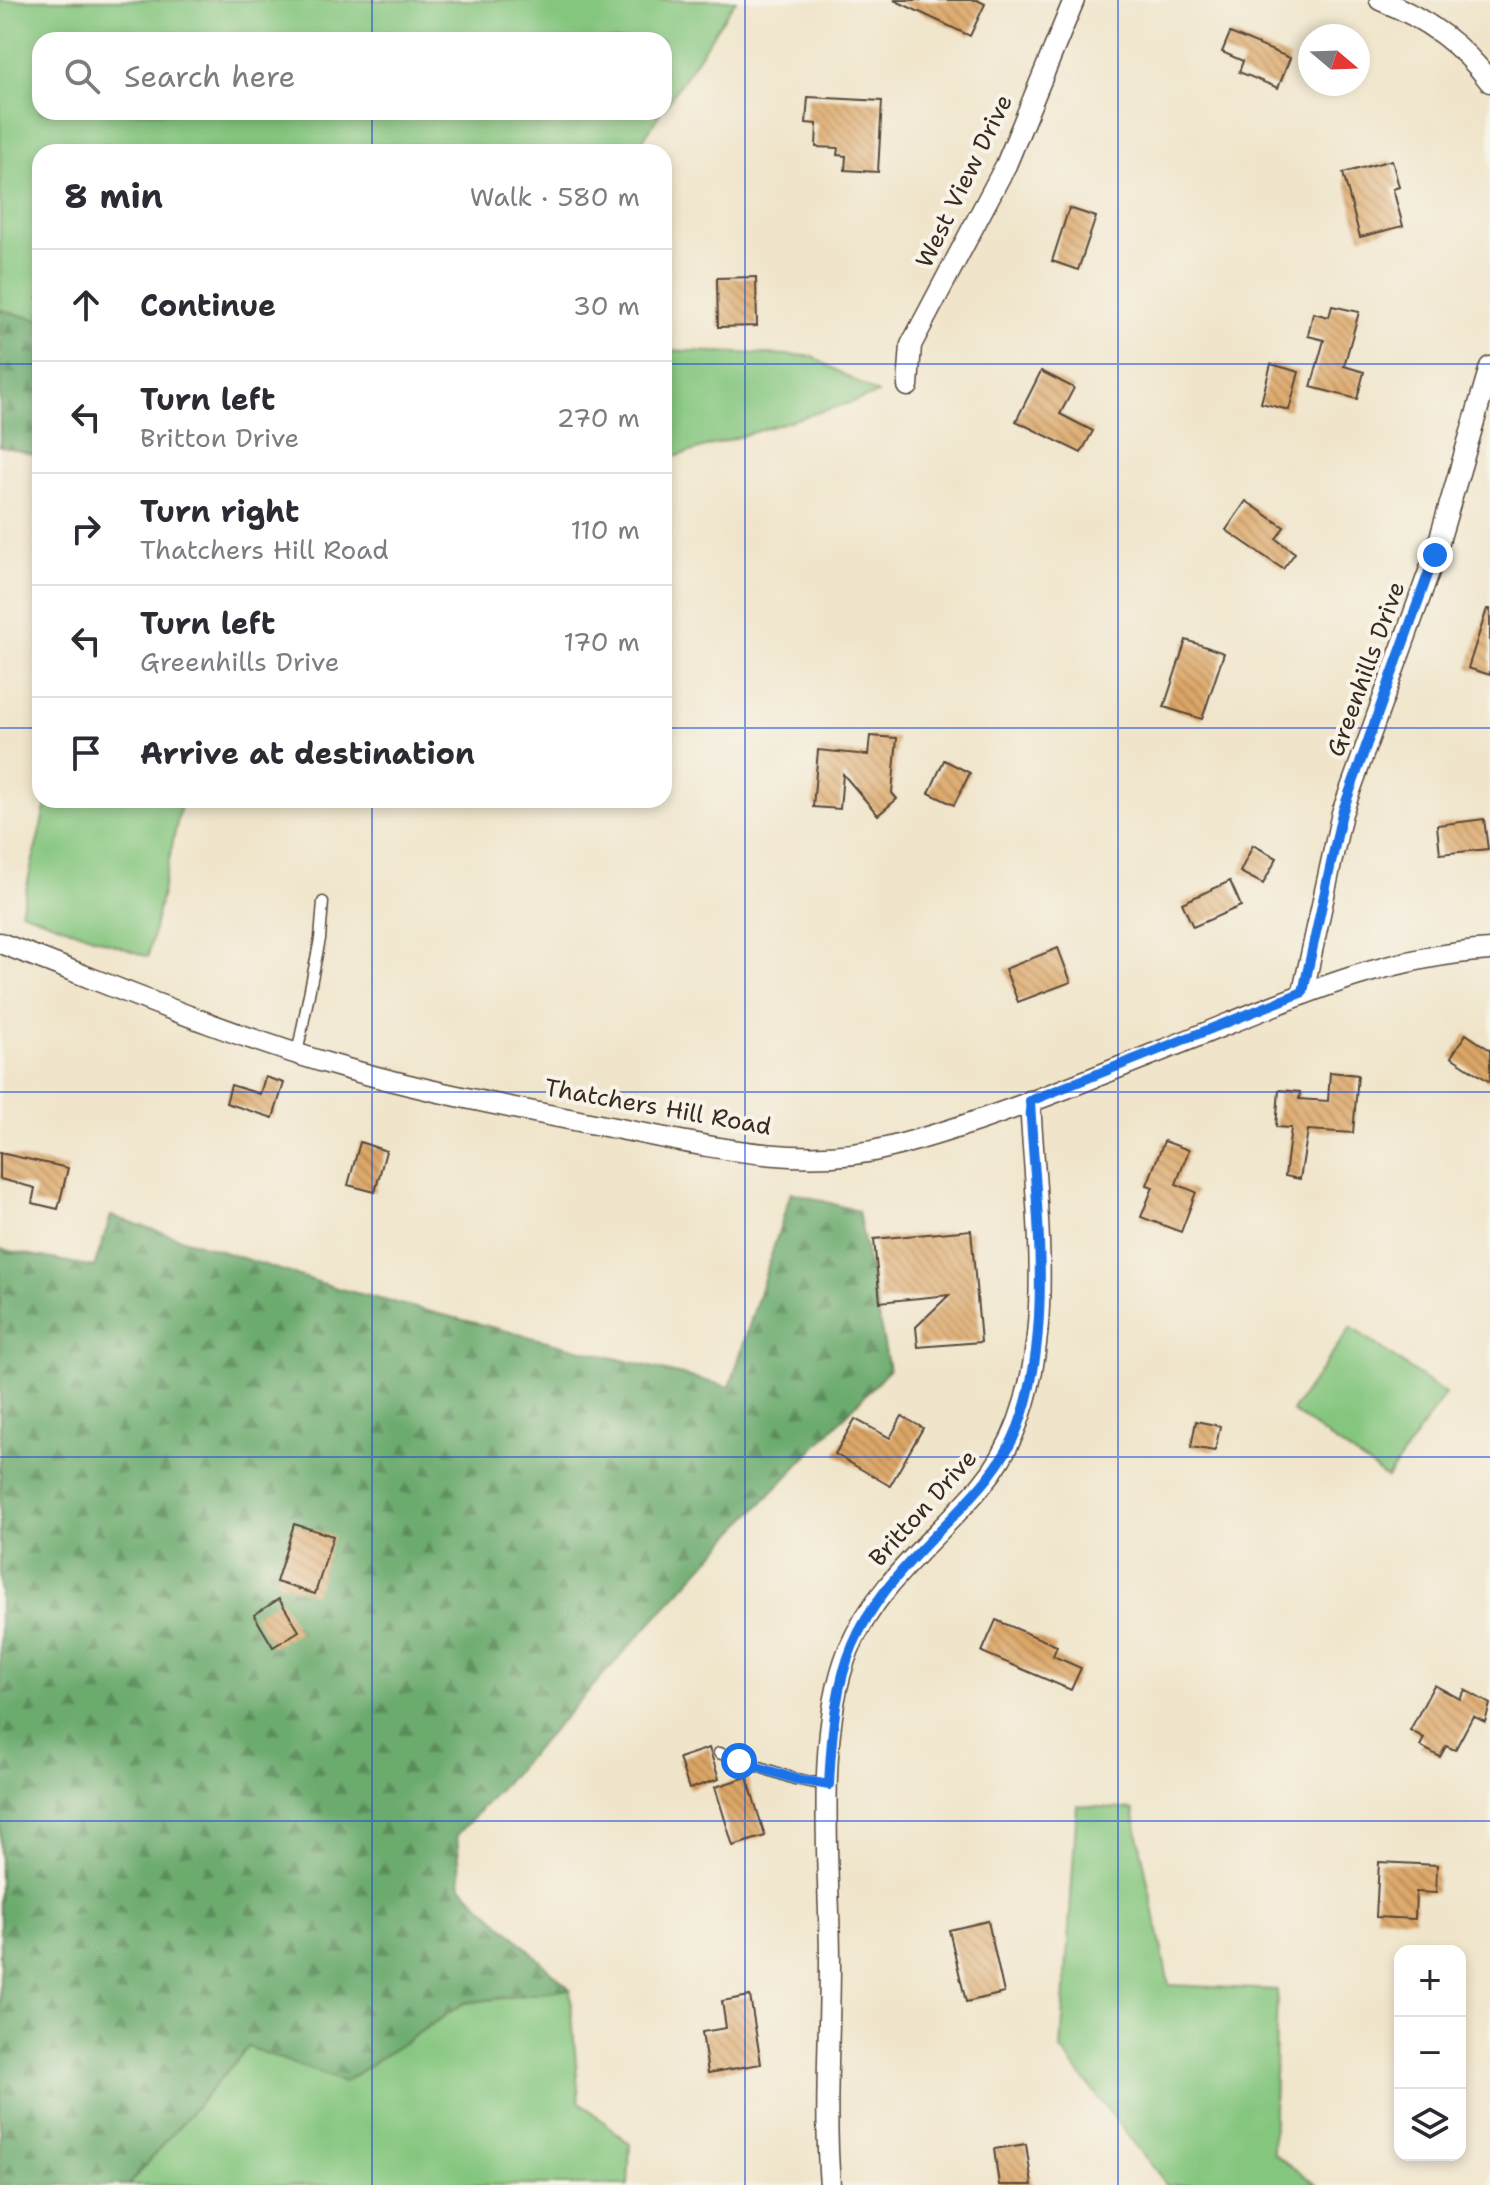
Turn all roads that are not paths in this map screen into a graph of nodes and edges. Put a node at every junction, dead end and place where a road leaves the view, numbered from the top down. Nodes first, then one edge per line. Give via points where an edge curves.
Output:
1 (1074, 0) edge
2 (1380, 0) edge
3 (1490, 82) edge
4 (1490, 367) edge
5 (908, 386) dead end
6 (323, 902) dead end
7 (0, 943) edge
8 (1490, 950) edge
9 (1303, 992) junction
10 (297, 1054) junction
11 (1030, 1101) junction
12 (719, 1753) dead end
13 (829, 1785) junction
14 (830, 2185) edge

1 - 5 street, West View Drive via 1006,165 911,345
2 - 3 street via 1438,31 1467,53
4 - 9 street, Greenhills Drive via 1435,555 1342,813
6 - 10 lane
7 - 10 street, Thatchers Hill Road
8 - 9 street, Thatchers Hill Road via 1387,965
9 - 11 street, Thatchers Hill Road
10 - 11 street, Thatchers Hill Road via 495,1103 768,1154 846,1156 888,1148
11 - 13 street, Britton Drive via 1037,1321 1021,1417 1003,1458 982,1485 882,1591 864,1618 839,1683
12 - 13 lane
13 - 14 street, Britton Drive

